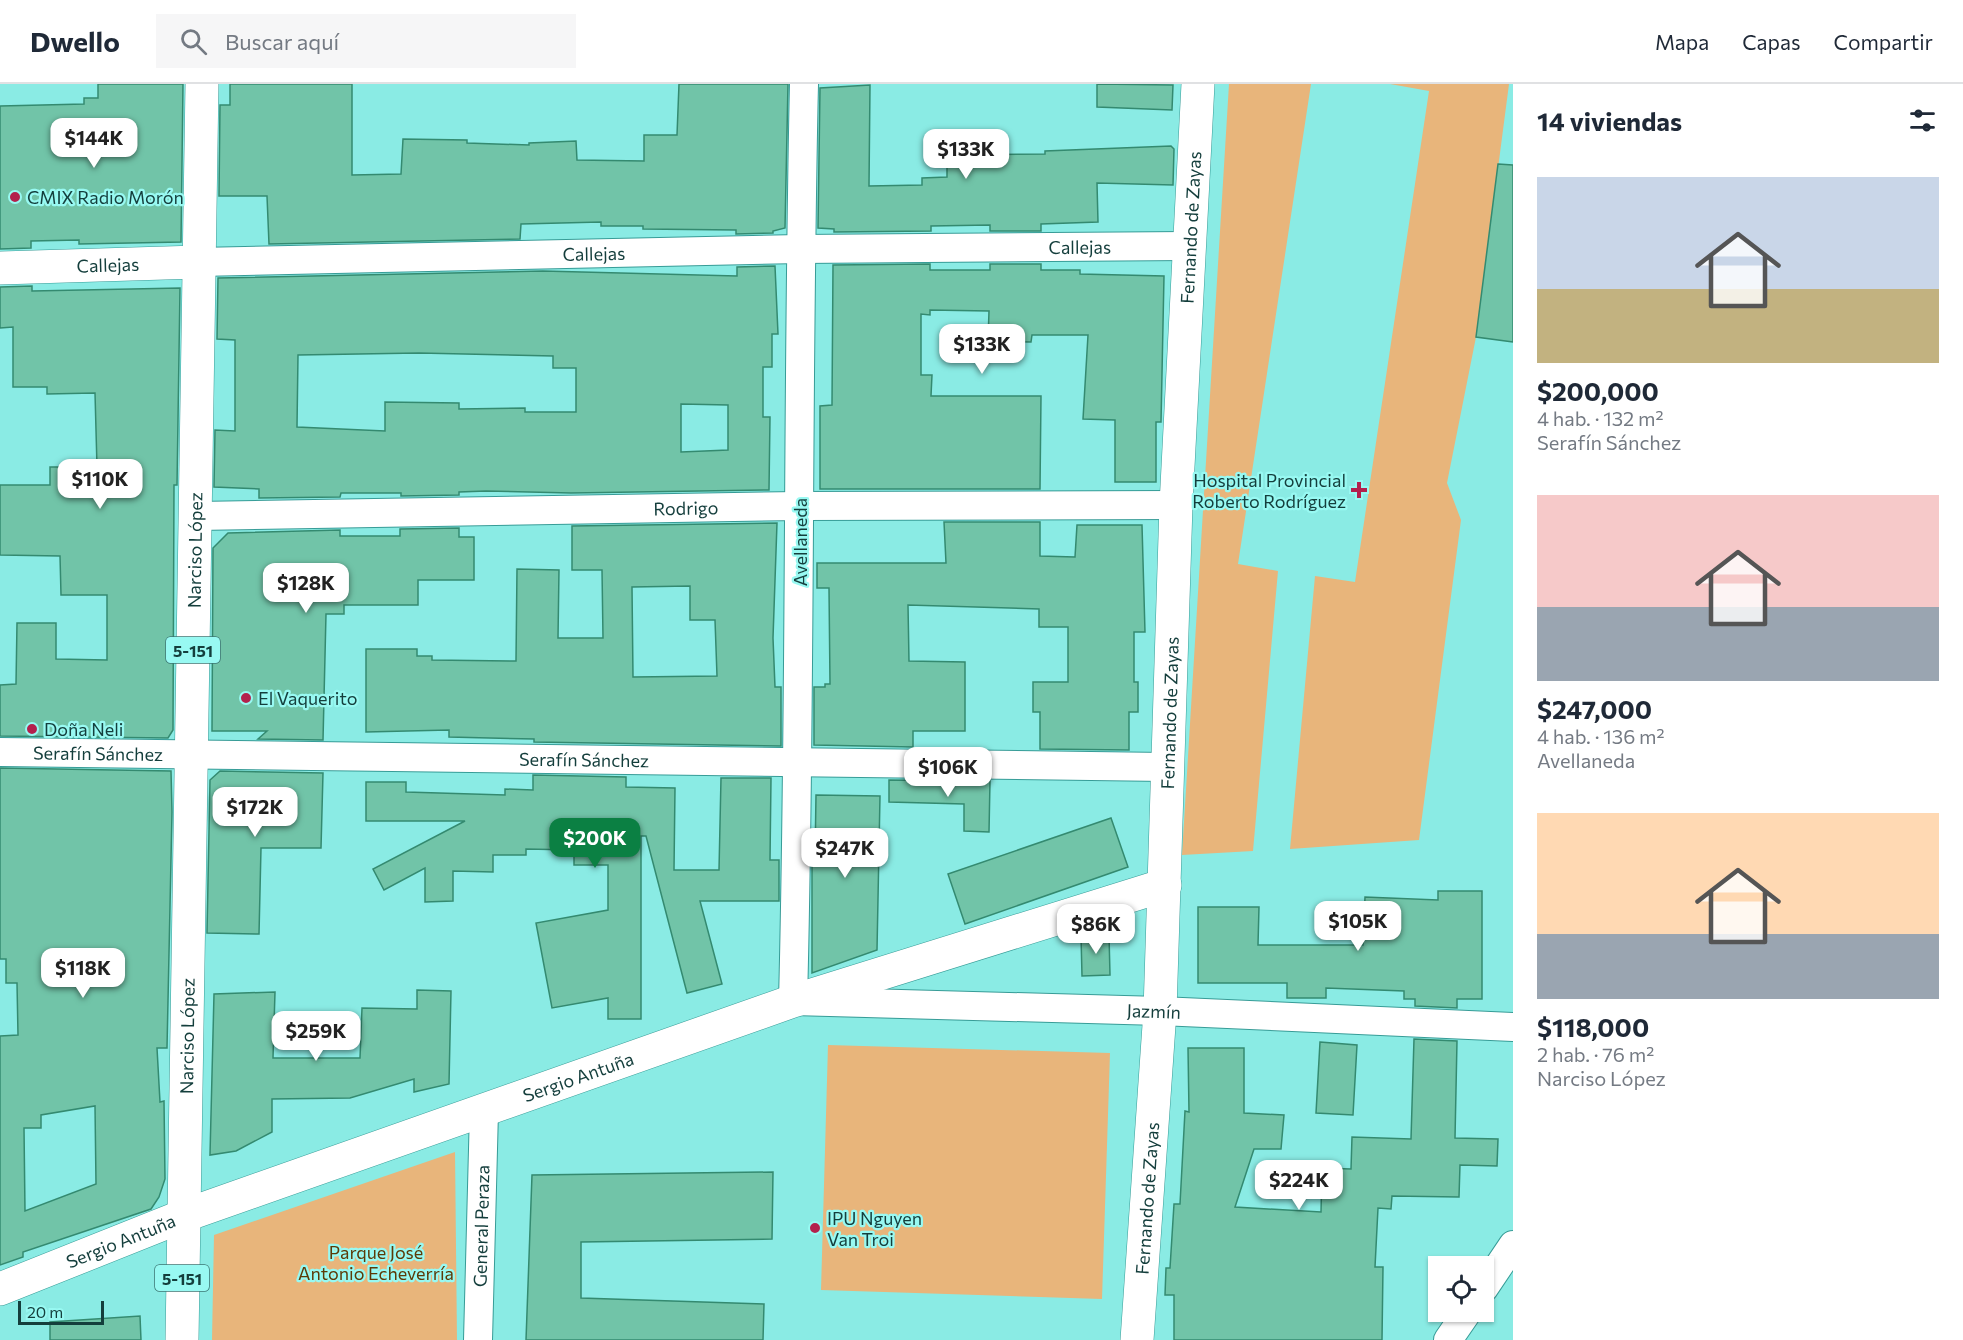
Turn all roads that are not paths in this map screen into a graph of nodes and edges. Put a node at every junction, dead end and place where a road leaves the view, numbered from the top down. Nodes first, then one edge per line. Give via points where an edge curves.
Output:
1 (202, 84) edge
2 (804, 84) edge
3 (1198, 84) edge
4 (1188, 246) junction
5 (800, 249) junction
6 (198, 262) junction
7 (0, 268) edge
8 (1176, 505) junction
9 (800, 506) junction
10 (197, 516) junction
11 (0, 752) edge
12 (190, 753) junction
13 (800, 763) junction
14 (1166, 767) junction
15 (1165, 885) junction
16 (793, 1001) junction
17 (1160, 1011) junction
18 (1513, 1027) edge
19 (484, 1111) junction
20 (183, 1216) junction
21 (1513, 1245) edge
22 (1494, 1273) edge
23 (0, 1289) edge
24 (1460, 1322) edge
25 (182, 1340) edge
26 (478, 1340) edge
27 (1137, 1340) edge
28 (1448, 1340) edge

1 - 6 street, Narciso López / 5-151
2 - 5 street, Avellaneda
3 - 4 street, Fernando de Zayas
4 - 5 street, Callejas
4 - 8 street, Fernando de Zayas
5 - 6 street, Callejas
5 - 9 street, Avellaneda
6 - 7 street, Callejas
6 - 10 street, Narciso López / 5-151
8 - 9 street, Rodrigo
8 - 14 street, Fernando de Zayas
9 - 10 street, Rodrigo
9 - 13 street, Avellaneda
10 - 12 street, Narciso López / 5-151
11 - 12 street, Serafín Sánchez
12 - 13 street, Serafín Sánchez
12 - 20 street, Narciso López / 5-151
13 - 14 street, Serafín Sánchez
13 - 16 street, Avellaneda
14 - 15 street, Fernando de Zayas
15 - 16 street, Sergio Antuña
15 - 17 street, Fernando de Zayas
16 - 17 street, Jazmín
16 - 19 street, Sergio Antuña
17 - 18 street, Jazmín
17 - 27 street, Fernando de Zayas
19 - 20 street, Sergio Antuña
19 - 26 street, General Peraza
20 - 23 street, Sergio Antuña
20 - 25 street, Narciso López / 5-151
21 - 22 street
24 - 28 street

